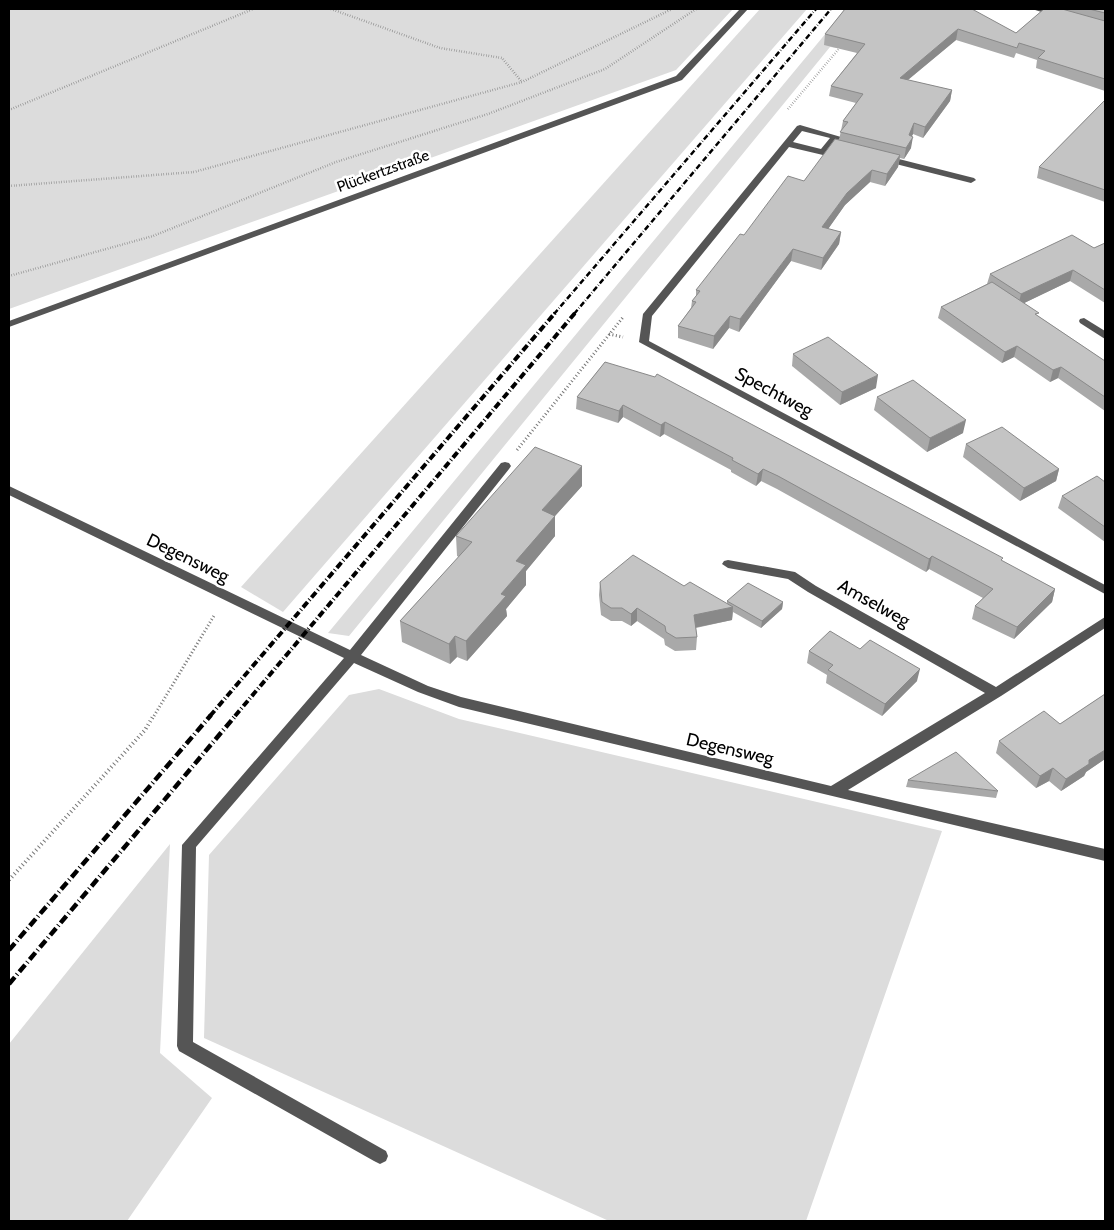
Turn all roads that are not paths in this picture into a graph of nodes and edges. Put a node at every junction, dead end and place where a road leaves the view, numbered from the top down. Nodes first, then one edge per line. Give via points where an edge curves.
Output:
1 (744, 9) edge
2 (1036, 9) edge
3 (1062, 16) edge
4 (788, 144) junction
5 (876, 156) edge
6 (971, 180) dead end
7 (1084, 321) dead end
8 (9, 324) edge
9 (1105, 336) edge
10 (504, 466) dead end
11 (9, 490) edge
12 (728, 564) dead end
13 (1105, 590) edge
14 (1105, 622) edge
15 (352, 657) junction
16 (996, 692) junction
17 (833, 792) junction
18 (1105, 854) edge
19 (380, 1156) dead end

1 - 8 street, Plückertzstraße via 679,78
2 - 3 street
4 - 4 street, Spechtweg via 800,128 836,137 834,146 823,152
4 - 13 street, Spechtweg via 646,316 644,342
5 - 6 street
7 - 9 street
10 - 15 street
11 - 15 street, Degensweg
12 - 16 street, Amselweg via 791,575
14 - 16 street
15 - 17 street, Degensweg via 459,702
15 - 19 street via 189,845 185,1046
16 - 17 street
17 - 18 street, Degensweg

